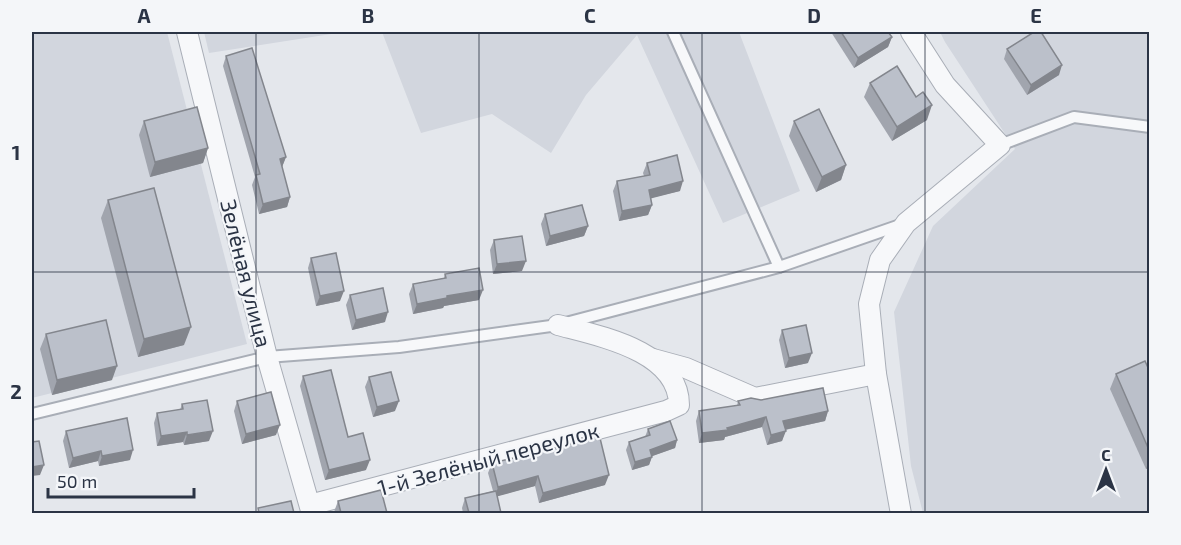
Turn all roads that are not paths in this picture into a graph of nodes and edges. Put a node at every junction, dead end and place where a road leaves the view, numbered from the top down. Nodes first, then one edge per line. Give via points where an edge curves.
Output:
1 (187, 32) edge
2 (673, 32) edge
3 (911, 32) edge
4 (1149, 127) edge
5 (1000, 145) junction
6 (906, 223) junction
7 (778, 267) junction
8 (558, 325) junction
9 (267, 357) junction
10 (650, 359) junction
11 (876, 374) junction
12 (32, 414) edge
13 (311, 509) edge
14 (901, 513) edge

1 - 9 street, Зелёная улица
2 - 7 lane
3 - 5 street via 945,85
4 - 5 lane via 1074,117
5 - 6 street
6 - 7 lane
6 - 11 street via 880,260 869,304
7 - 8 lane
8 - 9 lane via 399,347
8 - 10 street via 612,340
9 - 12 lane
9 - 13 street, Зелёная улица
10 - 11 street via 686,368 755,398
10 - 13 street, 1-й Зелёный переулок via 663,367 679,393 679,405
11 - 14 street

